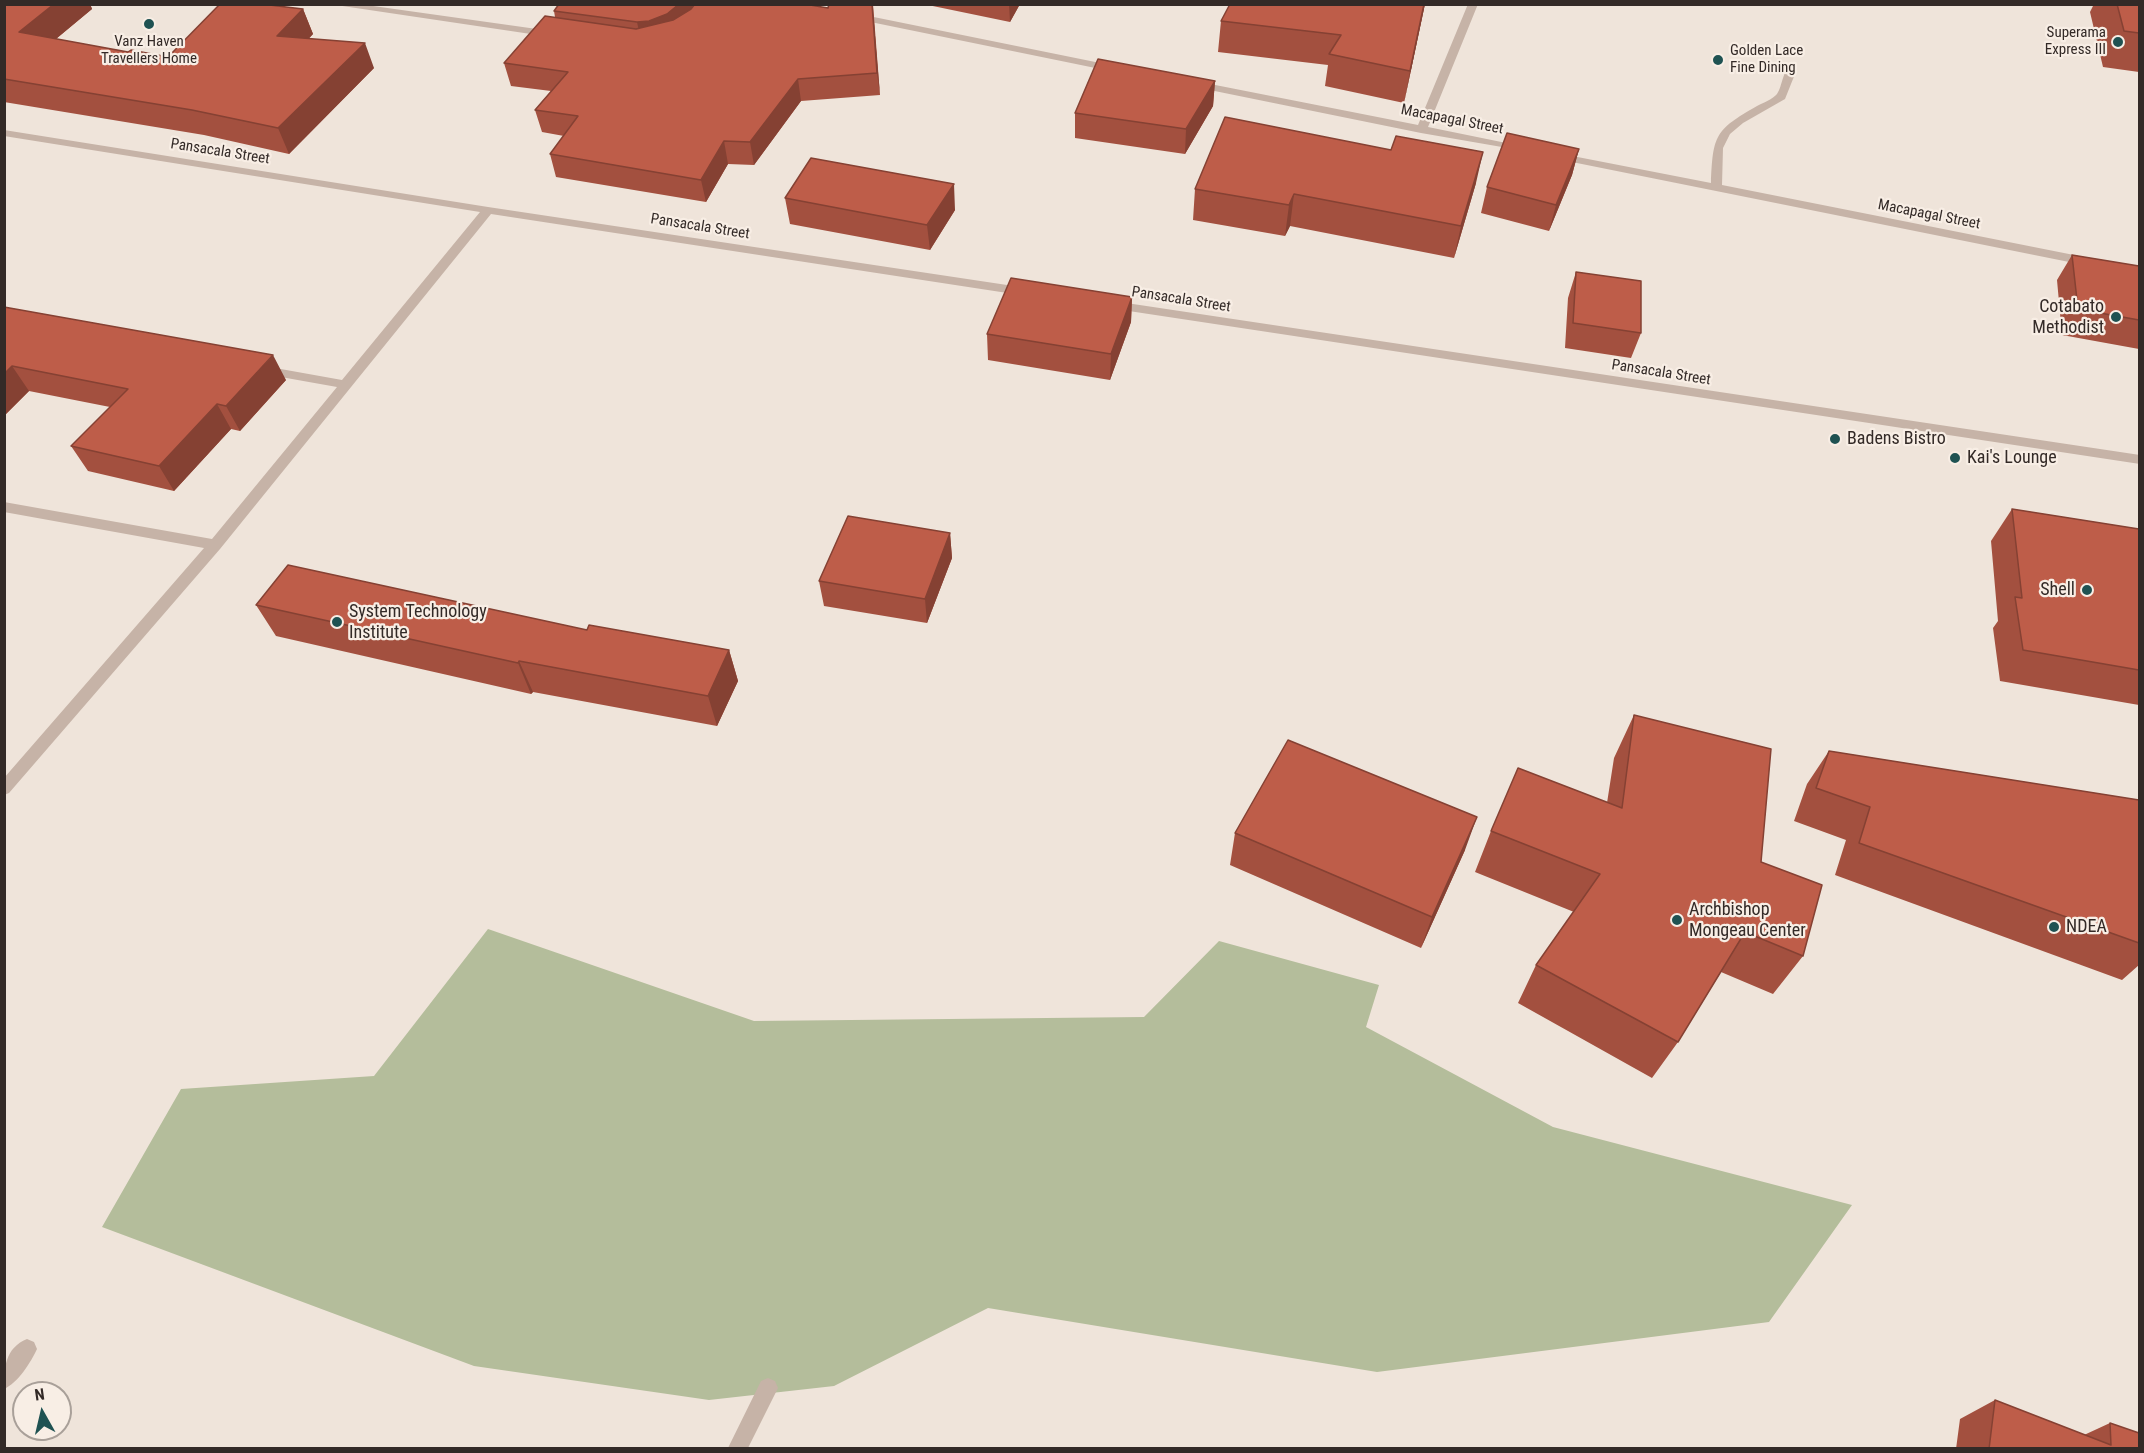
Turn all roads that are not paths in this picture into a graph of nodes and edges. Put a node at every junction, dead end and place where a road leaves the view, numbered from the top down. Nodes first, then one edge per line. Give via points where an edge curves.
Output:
1 (334, 4) edge
2 (426, 4) edge
3 (1473, 4) edge
4 (841, 14) edge
5 (413, 16) junction
6 (561, 36) edge
7 (1792, 69) dead end
8 (1131, 72) edge
9 (1189, 83) edge
10 (1421, 130) junction
11 (4, 133) edge
12 (1716, 188) junction
13 (488, 210) junction
14 (2104, 265) edge
15 (1042, 294) edge
16 (1101, 303) edge
17 (252, 368) edge
18 (346, 385) junction
19 (2139, 460) edge
20 (4, 507) edge
21 (214, 545) junction
22 (4, 789) edge
23 (27, 1349) dead end
24 (4, 1379) edge
25 (768, 1388) dead end
26 (738, 1449) edge

1 - 5 street
2 - 5 street
3 - 10 street
4 - 8 street
5 - 6 street
7 - 12 street via 1781,97 1725,132 1718,148
9 - 10 street, Macapagal Street
10 - 12 street, Macapagal Street
11 - 13 street, Pansacala Street
12 - 14 street, Macapagal Street
13 - 15 street, Pansacala Street
13 - 18 street
16 - 19 street, Pansacala Street
17 - 18 street
18 - 21 street
20 - 21 street
21 - 22 street
23 - 24 street
25 - 26 street

